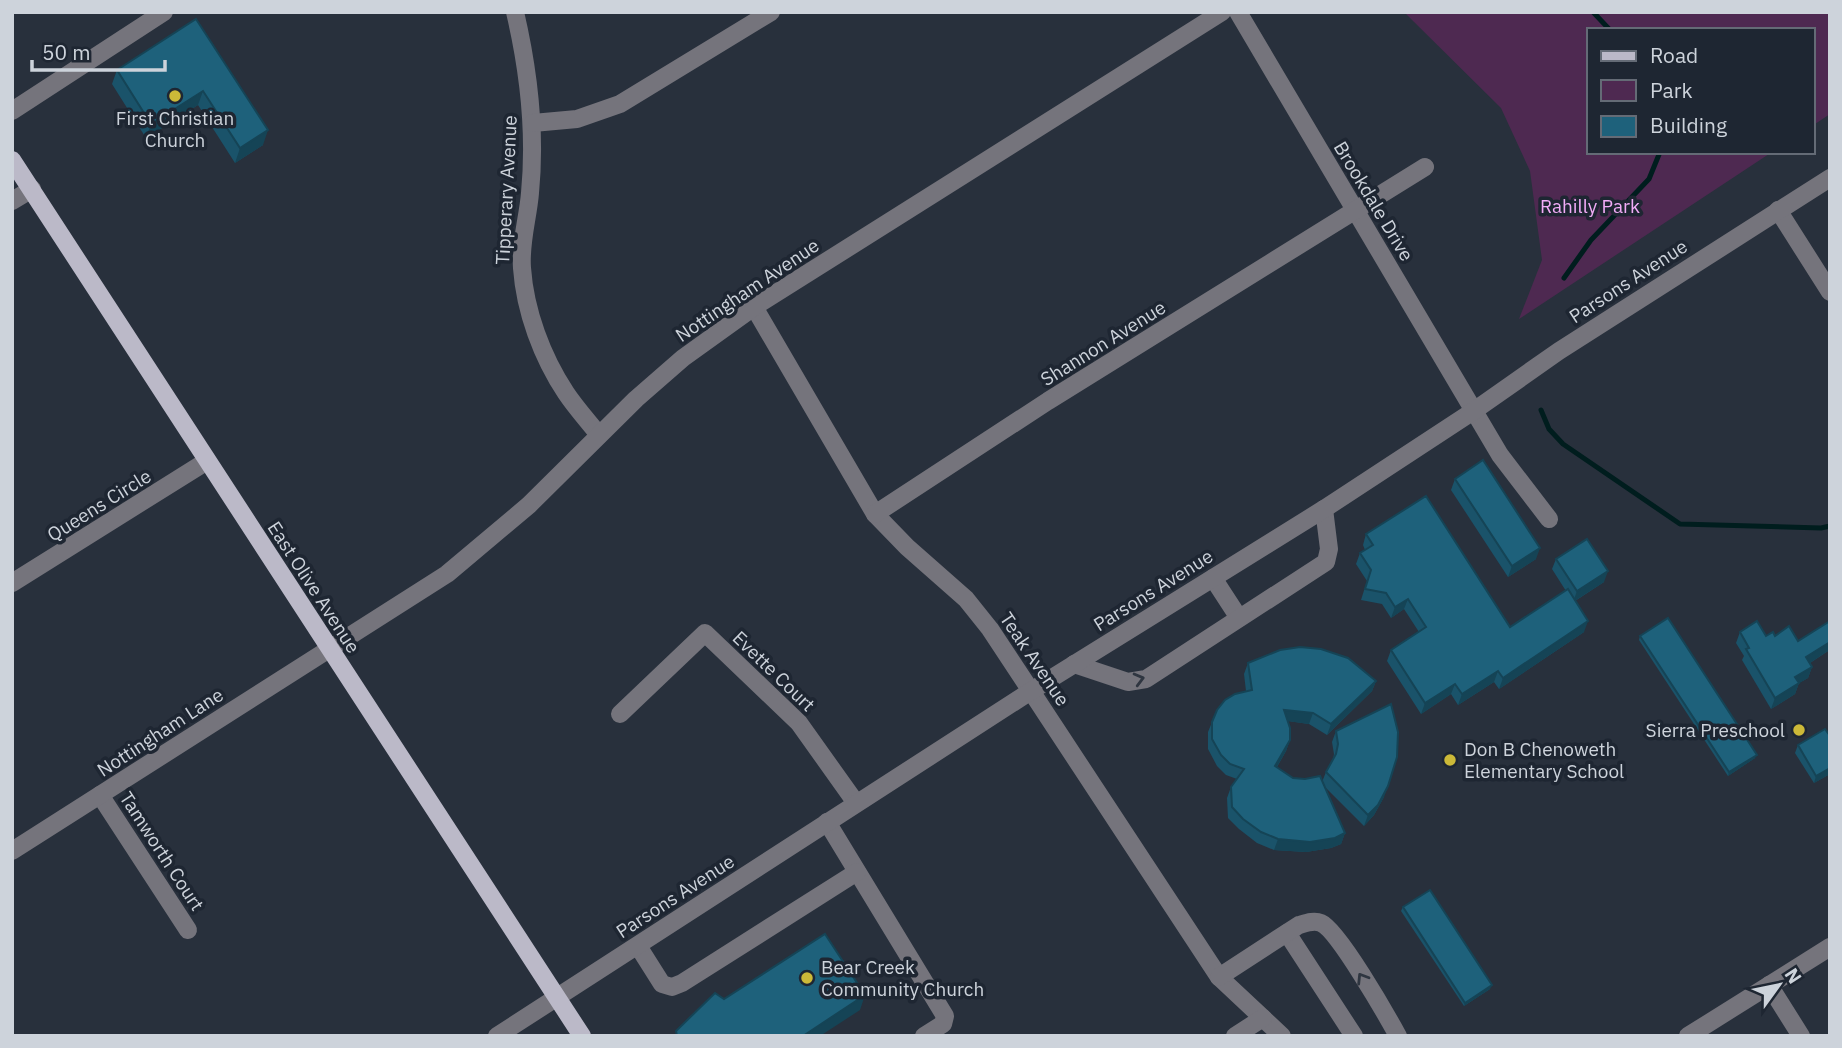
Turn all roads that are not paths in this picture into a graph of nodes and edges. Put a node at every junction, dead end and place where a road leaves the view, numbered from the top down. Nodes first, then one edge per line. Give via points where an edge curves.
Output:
1 (164, 12) edge
2 (515, 12) edge
3 (771, 12) edge
4 (1222, 12) edge
5 (1238, 12) edge
6 (12, 111) edge
7 (533, 123) junction
8 (12, 160) edge
9 (1425, 167) dead end
10 (1830, 178) edge
11 (32, 189) junction
12 (12, 201) edge
13 (1778, 209) junction
14 (1355, 211) junction
15 (1830, 292) edge
16 (754, 307) junction
17 (1475, 410) junction
18 (599, 435) junction
19 (207, 461) junction
20 (1324, 509) junction
21 (875, 514) junction
22 (1549, 519) dead end
23 (1213, 578) junction
24 (12, 583) edge
25 (1240, 618) junction
26 (329, 648) junction
27 (1074, 664) junction
28 (1031, 691) junction
29 (620, 715) dead end
30 (100, 795) junction
31 (856, 803) junction
32 (827, 822) junction
33 (12, 851) edge
34 (857, 872) junction
35 (188, 930) dead end
36 (1287, 933) junction
37 (638, 946) junction
38 (1830, 947) edge
39 (1219, 978) junction
40 (1769, 985) junction
41 (558, 998) junction
42 (1263, 1018) junction
43 (497, 1036) edge
44 (582, 1036) edge
45 (924, 1036) edge
46 (1235, 1036) edge
47 (1282, 1036) edge
48 (1354, 1036) edge
49 (1398, 1036) edge
50 (1688, 1036) edge
51 (1801, 1036) edge

1 - 6 street
2 - 7 street, Tipperary Avenue
3 - 7 street via 620,104 577,119
4 - 16 street, Nottingham Avenue
5 - 14 street, Brookdale Drive
7 - 18 street, Tipperary Avenue via 522,267 529,306 546,357 566,393
8 - 11 main road, East Olive Avenue
9 - 14 street, Shannon Avenue
10 - 13 street, Parsons Avenue
11 - 12 street
11 - 19 main road, East Olive Avenue
13 - 15 street
13 - 17 street, Parsons Avenue
14 - 17 street, Brookdale Drive
14 - 21 street, Shannon Avenue
16 - 18 street, Nottingham Avenue via 683,358
16 - 21 street, Teak Avenue
17 - 20 street, Parsons Avenue
17 - 22 street, Brookdale Drive via 1500,454
18 - 26 street, Nottingham Avenue via 489,541 447,574
19 - 24 street, Queens Circle
19 - 26 main road, East Olive Avenue
20 - 23 street, Parsons Avenue
20 - 25 street via 1326,562
21 - 28 street, Teak Avenue via 967,598
23 - 25 street
23 - 27 street, Parsons Avenue
27 -> 25 street via 1128,682 1146,679
26 - 30 street, Nottingham Lane
26 - 41 main road, East Olive Avenue
27 - 28 street, Parsons Avenue
28 - 31 street, Parsons Avenue
28 - 39 street, Teak Avenue
29 - 31 street, Evette Court via 705,633 799,723
30 - 33 street, Nottingham Lane
30 - 35 street, Tamworth Court
31 - 32 street, Parsons Avenue
32 - 34 street
32 - 37 street, Parsons Avenue
34 - 37 street via 672,987 662,984
34 - 45 street via 945,1016 943,1024
36 - 39 street
36 - 48 street
49 -> 36 street via 1336,936 1321,923 1311,922
37 - 41 street, Parsons Avenue
38 - 40 street
39 - 42 street, Teak Avenue
40 - 50 street
40 - 51 street
41 - 43 street, Parsons Avenue
41 - 44 main road, East Olive Avenue
42 - 46 street
42 - 47 street, Teak Avenue

